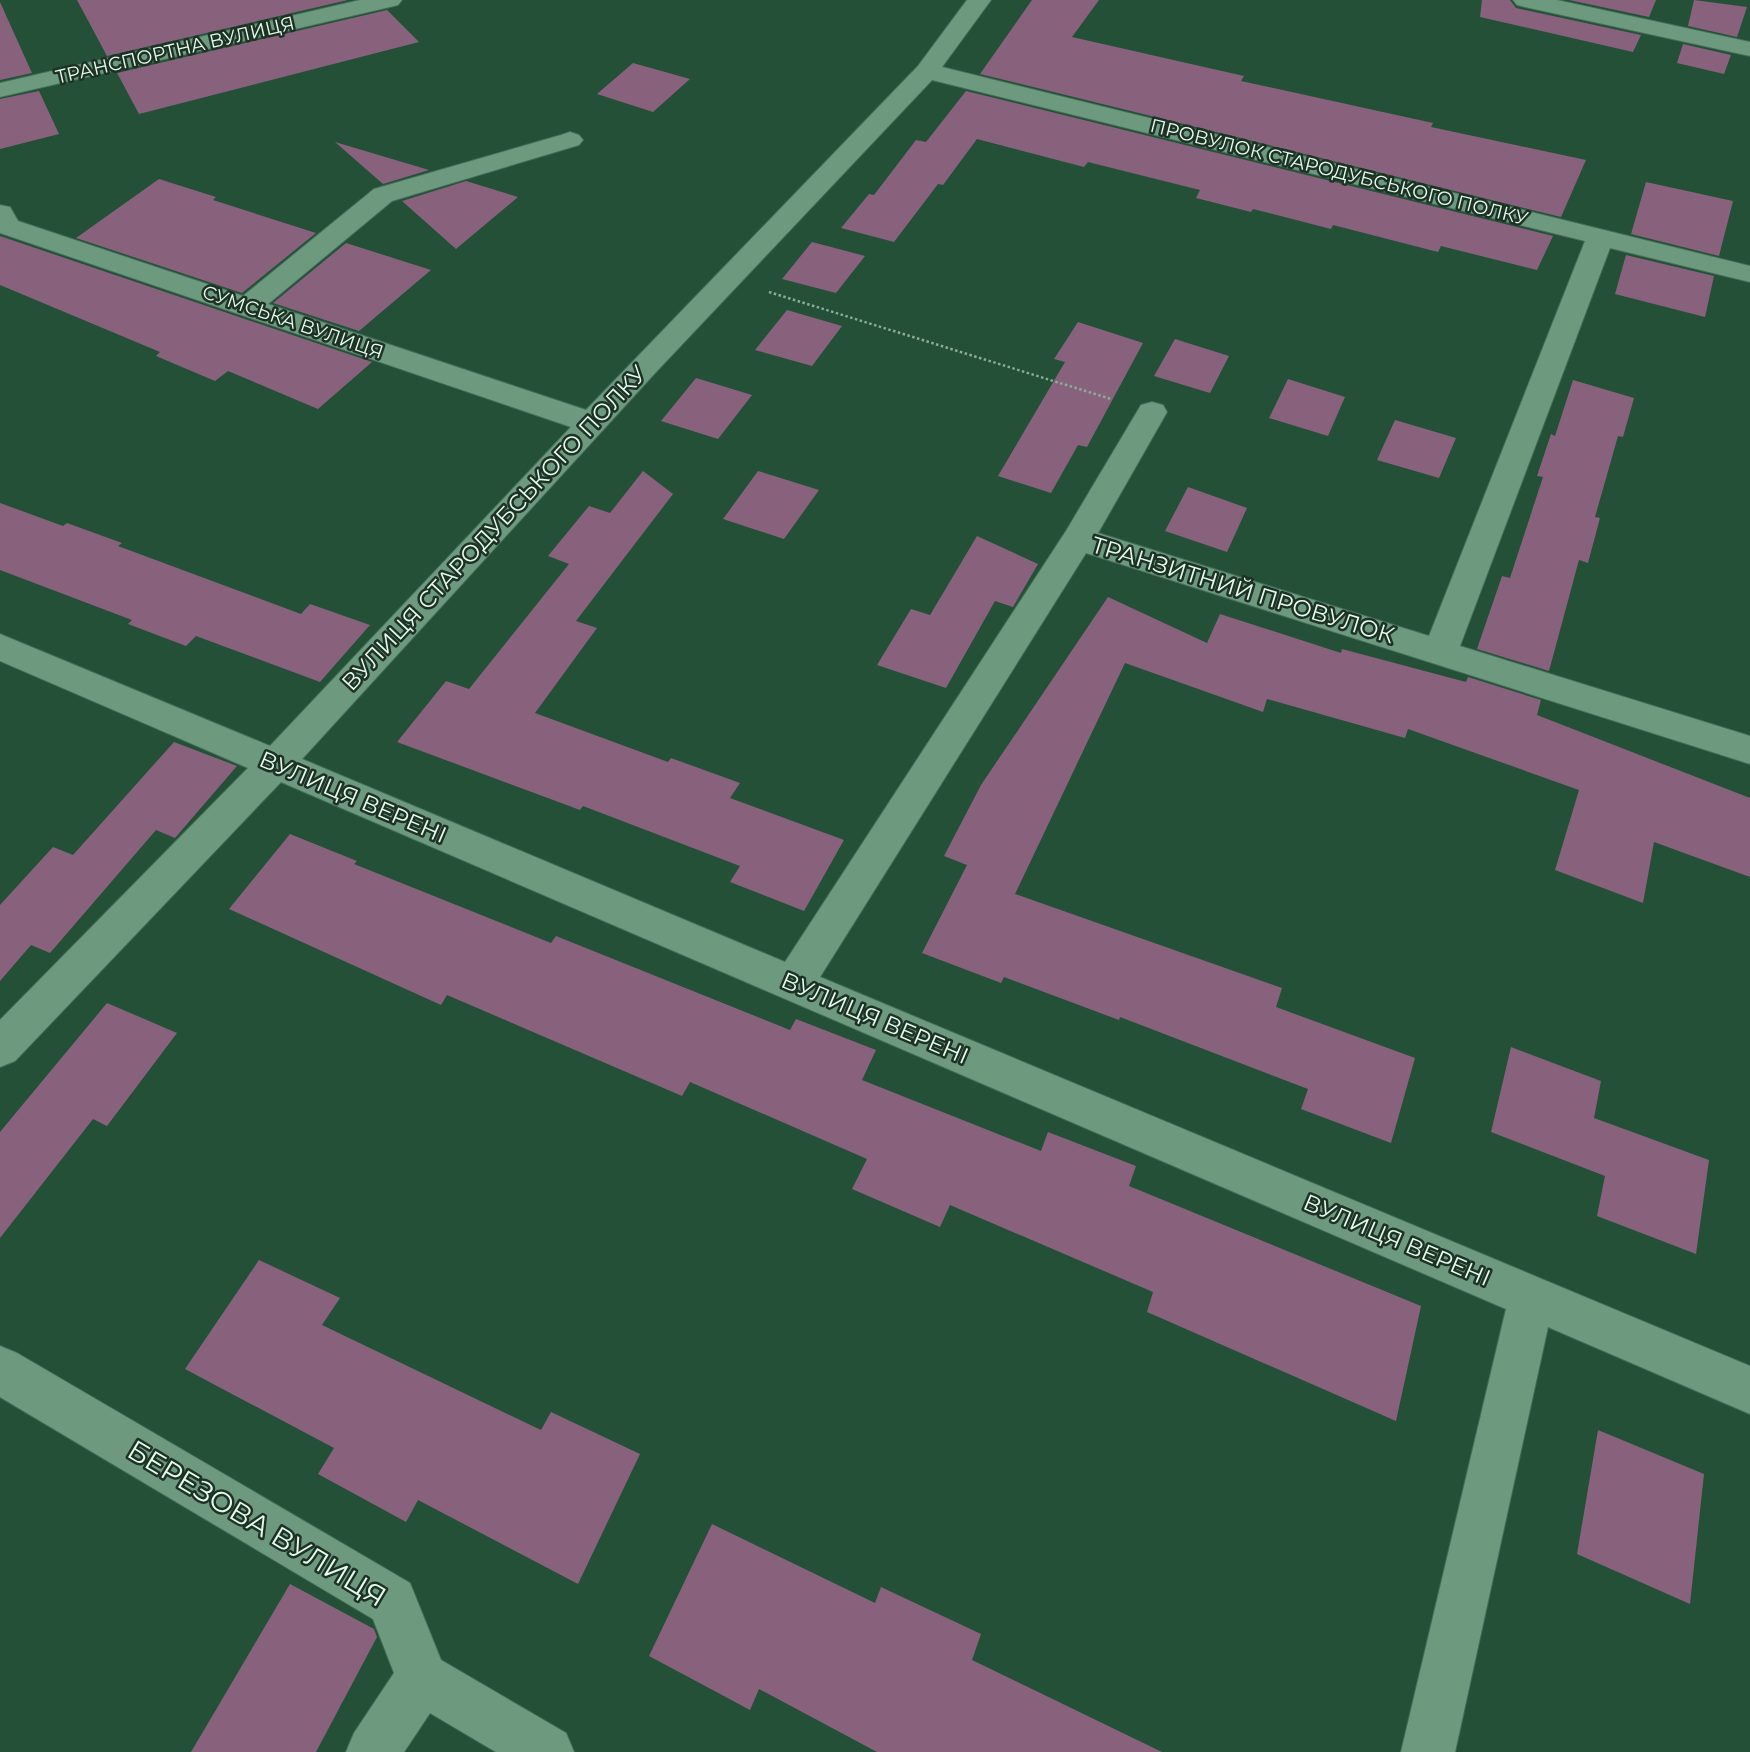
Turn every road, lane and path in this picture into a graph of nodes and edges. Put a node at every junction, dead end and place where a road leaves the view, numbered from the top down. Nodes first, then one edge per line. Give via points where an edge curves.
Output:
1 (390, 0) edge
2 (979, 0) edge
3 (1525, 0) edge
4 (1750, 49) edge
5 (927, 71) junction
6 (0, 90) edge
7 (570, 140) dead end
8 (0, 213) edge
9 (1600, 237) junction
10 (1750, 274) edge
11 (728, 279) junction
12 (247, 307) junction
13 (1152, 412) joint
14 (592, 423) junction
15 (1079, 539) junction
16 (0, 647) edge
17 (1440, 653) junction
18 (1750, 750) edge
19 (275, 764) junction
20 (794, 984) junction
21 (0, 1048) edge
22 (1532, 1297) junction
23 (0, 1370) edge
24 (1750, 1390) edge
25 (422, 1678) junction
26 (373, 1752) edge
27 (547, 1752) edge
28 (1428, 1752) edge

1 - 6 street, ТРАНСПОРТНА ВУЛИЦЯ
2 - 5 street, ВУЛИЦЯ СТАРОДУБСЬКОГО ПОЛКУ
3 - 4 street
5 - 9 street, ПРОВУЛОК СТАРОДУБСЬКОГО ПОЛКУ
5 - 11 street, ВУЛИЦЯ СТАРОДУБСЬКОГО ПОЛКУ
7 - 12 street via 383,195
8 - 12 street, СУМСЬКА ВУЛИЦЯ via 7,226
9 - 10 street, ПРОВУЛОК СТАРОДУБСЬКОГО ПОЛКУ
9 - 17 street
11 - 13 path
11 - 14 street, ВУЛИЦЯ СТАРОДУБСЬКОГО ПОЛКУ
12 - 14 street, СУМСЬКА ВУЛИЦЯ
13 - 15 street
14 - 19 street, ВУЛИЦЯ СТАРОДУБСЬКОГО ПОЛКУ
15 - 17 street, ТРАНЗИТНИЙ ПРОВУЛОК
15 - 20 street, ТРАНЗИТНИЙ ПРОВУЛОК
16 - 19 street, ВУЛИЦЯ ВЕРЕНІ
17 - 18 street, ТРАНЗИТНИЙ ПРОВУЛОК
19 - 20 street, ВУЛИЦЯ ВЕРЕНІ
19 - 21 street, ВУЛИЦЯ СТАРОДУБСЬКОГО ПОЛКУ
20 - 22 street, ВУЛИЦЯ ВЕРЕНІ
22 - 24 street, ВУЛИЦЯ ВЕРЕНІ
22 - 28 street
23 - 25 street, БЕРЕЗОВА ВУЛИЦЯ via 393,1601
25 - 26 street
25 - 27 street

